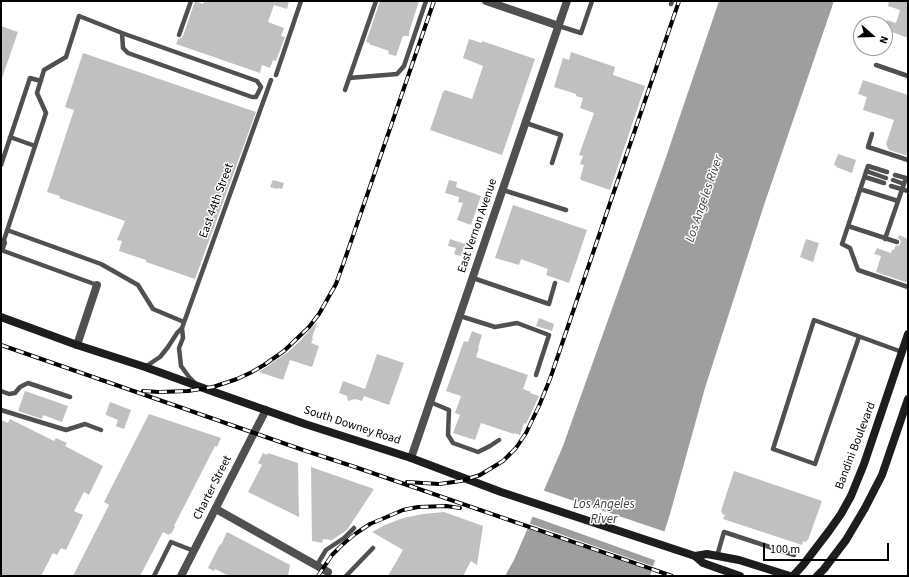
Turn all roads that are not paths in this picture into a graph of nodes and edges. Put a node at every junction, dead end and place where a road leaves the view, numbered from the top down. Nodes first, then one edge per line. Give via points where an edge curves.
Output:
1 (191, 1) edge
2 (301, 1) edge
3 (376, 1) edge
4 (426, 1) edge
5 (486, 1) edge
6 (568, 1) edge
7 (592, 1) edge
8 (559, 26) junction
9 (122, 33) junction
10 (179, 35) dead end
11 (876, 65) dead end
12 (276, 75) dead end
13 (908, 76) edge
14 (349, 78) junction
15 (271, 80) dead end
16 (41, 81) junction
17 (261, 87) junction
18 (268, 89) junction
19 (345, 90) dead end
20 (526, 123) junction
21 (872, 134) dead end
22 (10, 137) junction
23 (35, 146) junction
24 (908, 160) edge
25 (552, 163) dead end
26 (1, 165) edge
27 (887, 172) dead end
28 (865, 174) junction
29 (895, 175) dead end
30 (886, 178) dead end
31 (893, 180) dead end
32 (884, 183) dead end
33 (904, 184) junction
34 (891, 186) dead end
35 (860, 189) junction
36 (902, 189) junction
37 (502, 190) junction
38 (908, 191) edge
39 (898, 201) junction
40 (566, 210) dead end
41 (848, 226) junction
42 (7, 230) junction
43 (885, 239) junction
44 (897, 242) dead end
45 (2, 247) edge
46 (472, 278) junction
47 (555, 283) dead end
48 (97, 285) joint
49 (908, 287) edge
50 (460, 316) junction
51 (1, 317) edge
52 (184, 322) junction
53 (182, 328) junction
54 (908, 334) edge
55 (859, 337) junction
56 (77, 344) junction
57 (902, 352) junction
58 (145, 367) junction
59 (536, 375) dead end
60 (198, 386) junction
61 (1, 391) edge
62 (70, 397) dead end
63 (908, 399) edge
64 (430, 402) junction
65 (1, 410) edge
66 (266, 410) junction
67 (102, 430) dead end
68 (499, 440) dead end
69 (411, 458) junction
70 (216, 509) junction
71 (354, 528) dead end
72 (373, 548) dead end
73 (194, 551) junction
74 (794, 555) dead end
75 (695, 556) junction
76 (717, 556) junction
77 (317, 566) junction
78 (331, 574) edge
79 (154, 576) edge
80 (182, 576) edge
81 (346, 576) edge
82 (740, 576) edge
83 (790, 576) edge
84 (793, 576) edge
85 (817, 576) edge

1 - 10 lane
2 - 12 lane
3 - 14 lane
4 - 14 lane via 404,66 397,74
5 - 8 street
6 - 8 street, East Vernon Avenue
7 - 8 lane via 581,33
8 - 20 street, East Vernon Avenue
9 - 16 lane via 79,16 66,57 44,70
9 - 17 lane via 257,81
9 - 17 lane via 123,48 128,53 252,97 256,97
11 - 13 lane
14 - 19 lane
15 - 18 lane, East 44th Street
16 - 22 lane via 30,78
16 - 23 lane via 37,93 46,114
17 - 18 lane
18 - 52 lane, East 44th Street
20 - 25 lane via 561,135
20 - 37 street, East Vernon Avenue
21 - 24 lane via 868,147
22 - 23 lane
22 - 26 lane
23 - 42 lane
27 - 28 lane via 868,166
28 - 30 lane
28 - 32 lane
28 - 35 lane
29 - 33 lane via 906,178
31 - 33 lane
33 - 36 lane
34 - 36 lane
35 - 39 lane
35 - 41 lane
36 - 38 lane
36 - 39 lane
37 - 40 lane
37 - 46 street, East Vernon Avenue
39 - 43 lane
41 - 43 lane
41 - 49 lane via 842,244 850,248 858,270
42 - 45 lane
42 - 52 lane via 101,264 138,285 153,309
43 - 44 lane
45 - 48 lane
46 - 47 lane via 549,304
46 - 50 street, East Vernon Avenue
48 - 56 street
50 - 59 lane via 495,327 517,323 549,335
50 - 64 street, East Vernon Avenue
51 - 56 main road, South Downey Road
52 - 53 lane, East 44th Street
53 - 58 lane, East 44th Street via 160,357
53 - 60 lane, East 44th Street via 181,366
54 - 57 main road, Bandini Boulevard
55 - 55 lane via 814,320 773,449 815,464
55 - 57 lane
56 - 58 main road, South Downey Road
57 - 84 main road, Bandini Boulevard via 851,496 829,531
58 - 60 main road, South Downey Road
60 - 66 main road, South Downey Road
61 - 62 lane via 15,393 20,387 28,384
63 - 85 main road via 882,475 846,540
64 - 68 lane via 449,410 448,435 453,443 478,452
64 - 69 street, East Vernon Avenue
65 - 67 lane via 66,430 85,424
66 - 69 main road, South Downey Road
66 - 70 street, Charter Street
69 - 75 main road, South Downey Road via 501,492
70 - 73 street, Charter Street
70 - 77 street
71 - 77 lane via 326,550
72 - 81 lane
73 - 79 lane via 171,542
73 - 80 street, Charter Street
74 - 76 lane via 724,532
75 - 76 main road, South Downey Road
75 - 82 main road, South Downey Road via 703,563
76 - 83 main road, South Downey Road via 754,564
77 - 78 street

